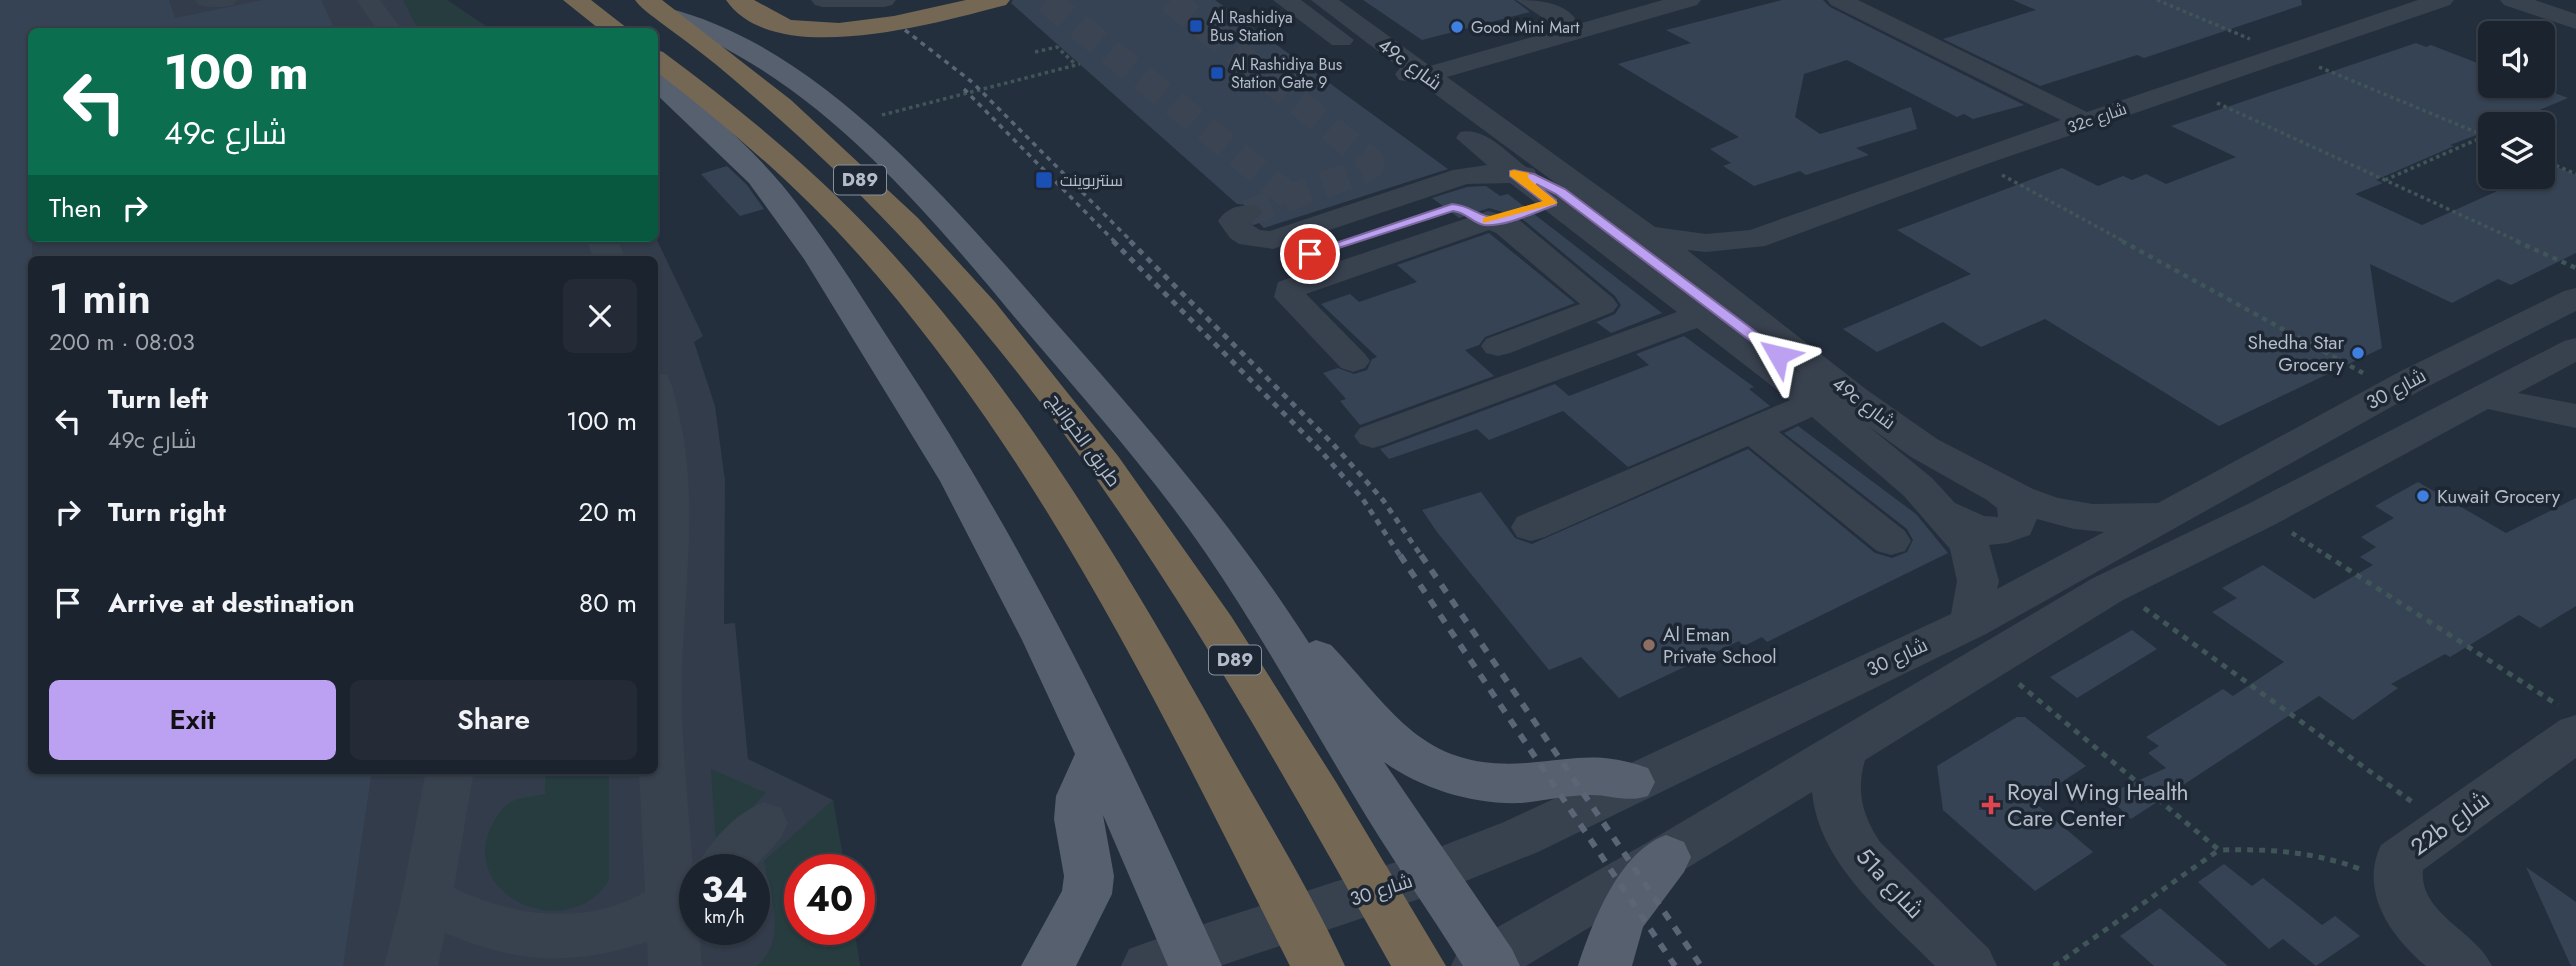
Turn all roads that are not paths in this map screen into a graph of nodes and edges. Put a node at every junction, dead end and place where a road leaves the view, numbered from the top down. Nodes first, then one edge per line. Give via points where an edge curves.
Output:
1 (207, 0) edge
2 (225, 0) edge
3 (368, 0) edge
4 (575, 0) edge
5 (738, 0) edge
6 (823, 0) edge
7 (884, 0) edge
8 (999, 0) edge
9 (1285, 0) edge
10 (1323, 0) edge
11 (1528, 0) edge
12 (1689, 0) edge
13 (1839, 0) edge
14 (2442, 0) edge
15 (2512, 0) edge
16 (2562, 0) edge
17 (657, 7) edge
18 (2539, 9) junction
19 (2576, 22) edge
20 (599, 23) edge
21 (1566, 23) junction
22 (1597, 26) junction
23 (389, 28) edge
24 (1358, 39) junction
25 (1488, 47) junction
26 (1393, 51) junction
27 (1430, 55) junction
28 (658, 60) edge
29 (658, 82) edge
30 (2086, 122) junction
31 (1514, 173) junction
32 (1556, 206) junction
33 (1247, 213) dead end
34 (1495, 223) junction
35 (1644, 234) junction
36 (1754, 239) junction
37 (2576, 298) edge
38 (1710, 302) junction
39 (1498, 346) dead end
40 (2562, 352) edge
41 (1353, 361) dead end
42 (2483, 397) junction
43 (1833, 398) junction
44 (2576, 398) edge
45 (658, 402) edge
46 (2576, 416) edge
47 (1752, 430) junction
48 (1373, 436) dead end
49 (2000, 490) junction
50 (2172, 513) junction
51 (1945, 514) junction
52 (1531, 527) dead end
53 (1891, 541) dead end
54 (1273, 622) junction
55 (1981, 642) junction
56 (2570, 722) edge
57 (1848, 746) junction
58 (1099, 753) junction
59 (449, 774) edge
60 (1631, 782) junction
61 (764, 823) dead end
62 (735, 854) edge
63 (1666, 857) junction
64 (679, 864) edge
65 (1431, 873) junction
66 (679, 897) edge
67 (427, 900) junction
68 (679, 936) edge
69 (1178, 961) edge
70 (1487, 964) edge
71 (411, 966) edge
72 (676, 966) edge
73 (1048, 966) edge
74 (1318, 966) edge
75 (1419, 966) edge
76 (1605, 966) edge
77 (1970, 966) edge
78 (2465, 966) edge

1 - 2 street
3 - 23 street
4 - 20 highway
5 - 8 highway via 790,27 836,31
6 - 7 street
9 - 24 street, 49c شارع
10 - 24 street, 49c شارع
11 - 21 street
12 - 22 street
13 - 30 street
14 - 30 street, 32c شارع
15 - 18 street
16 - 18 street
17 - 54 main road via 719,33 788,76 905,174 1133,429
17 - 75 highway, طريق الخوانيج / D89 via 771,99 882,200 982,307 1183,578 1342,832
18 - 19 street
21 - 22 street
21 - 25 street
22 - 25 street
24 - 26 street, 49c شارع
24 - 27 street via 1386,26
24 - 27 street via 1397,72
24 - 31 street, 49c شارع
25 - 26 street via 1447,58
25 - 27 street
26 - 27 street, 49c شارع
27 - 35 street, 49c شارع
28 - 74 highway, D89 via 763,144 836,212 891,272 978,385 1121,604
29 - 58 main road via 752,169 793,219 952,469 1023,595
30 - 36 street, 32c شارع
31 - 32 street, 49c شارع
31 - 33 street via 1463,176 1273,240 1256,240 1239,232 1233,221
31 - 43 street via 1560,192
32 - 34 street
32 - 38 street, 49c شارع
34 - 39 street via 1601,305
34 - 41 street via 1293,287 1288,294
35 - 36 street, 32c شارع via 1706,243
35 - 38 street, 49c شارع
36 - 38 street, 32c شارع via 1730,264
37 - 50 street, شارع 30 via 2412,380
38 - 43 street, 49c شارع
38 - 48 street
40 - 42 street, شارع 30
40 - 44 street via 2560,371
42 - 46 street
42 - 55 street, شارع 30 via 2109,589
43 - 47 street
43 - 49 street, 49c شارع
43 - 51 street, 49c شارع
45 - 64 street via 665,434 669,512 659,712
47 - 52 street
47 - 53 street
49 - 50 street, 49c شارع via 2048,508 2104,520
49 - 51 street via 2020,513 2010,529 1984,530
50 - 55 street, شارع 30
51 - 55 street, 49c شارع via 1969,545 1978,570
54 - 60 main road via 1312,653 1379,731 1427,764 1458,776 1502,784 1586,774
54 - 65 main road
55 - 57 street, شارع 30
55 - 60 street, شارع 30
56 - 78 street, 22b شارع via 2399,860 2398,886 2414,919
57 - 63 street, شارع 30
57 - 77 street, 51a شارع via 1835,779 1849,838 1862,857
58 - 69 main road
58 - 73 main road via 1087,774 1078,819 1088,867 1087,894
59 - 67 street
60 - 65 street, شارع 30 via 1521,837
61 - 62 street
63 - 70 street, شارع 30
63 - 76 main road via 1620,917
65 - 69 street, شارع 30
65 - 70 main road
66 - 67 street via 621,929 555,938 484,926
67 - 71 street
68 - 72 street

